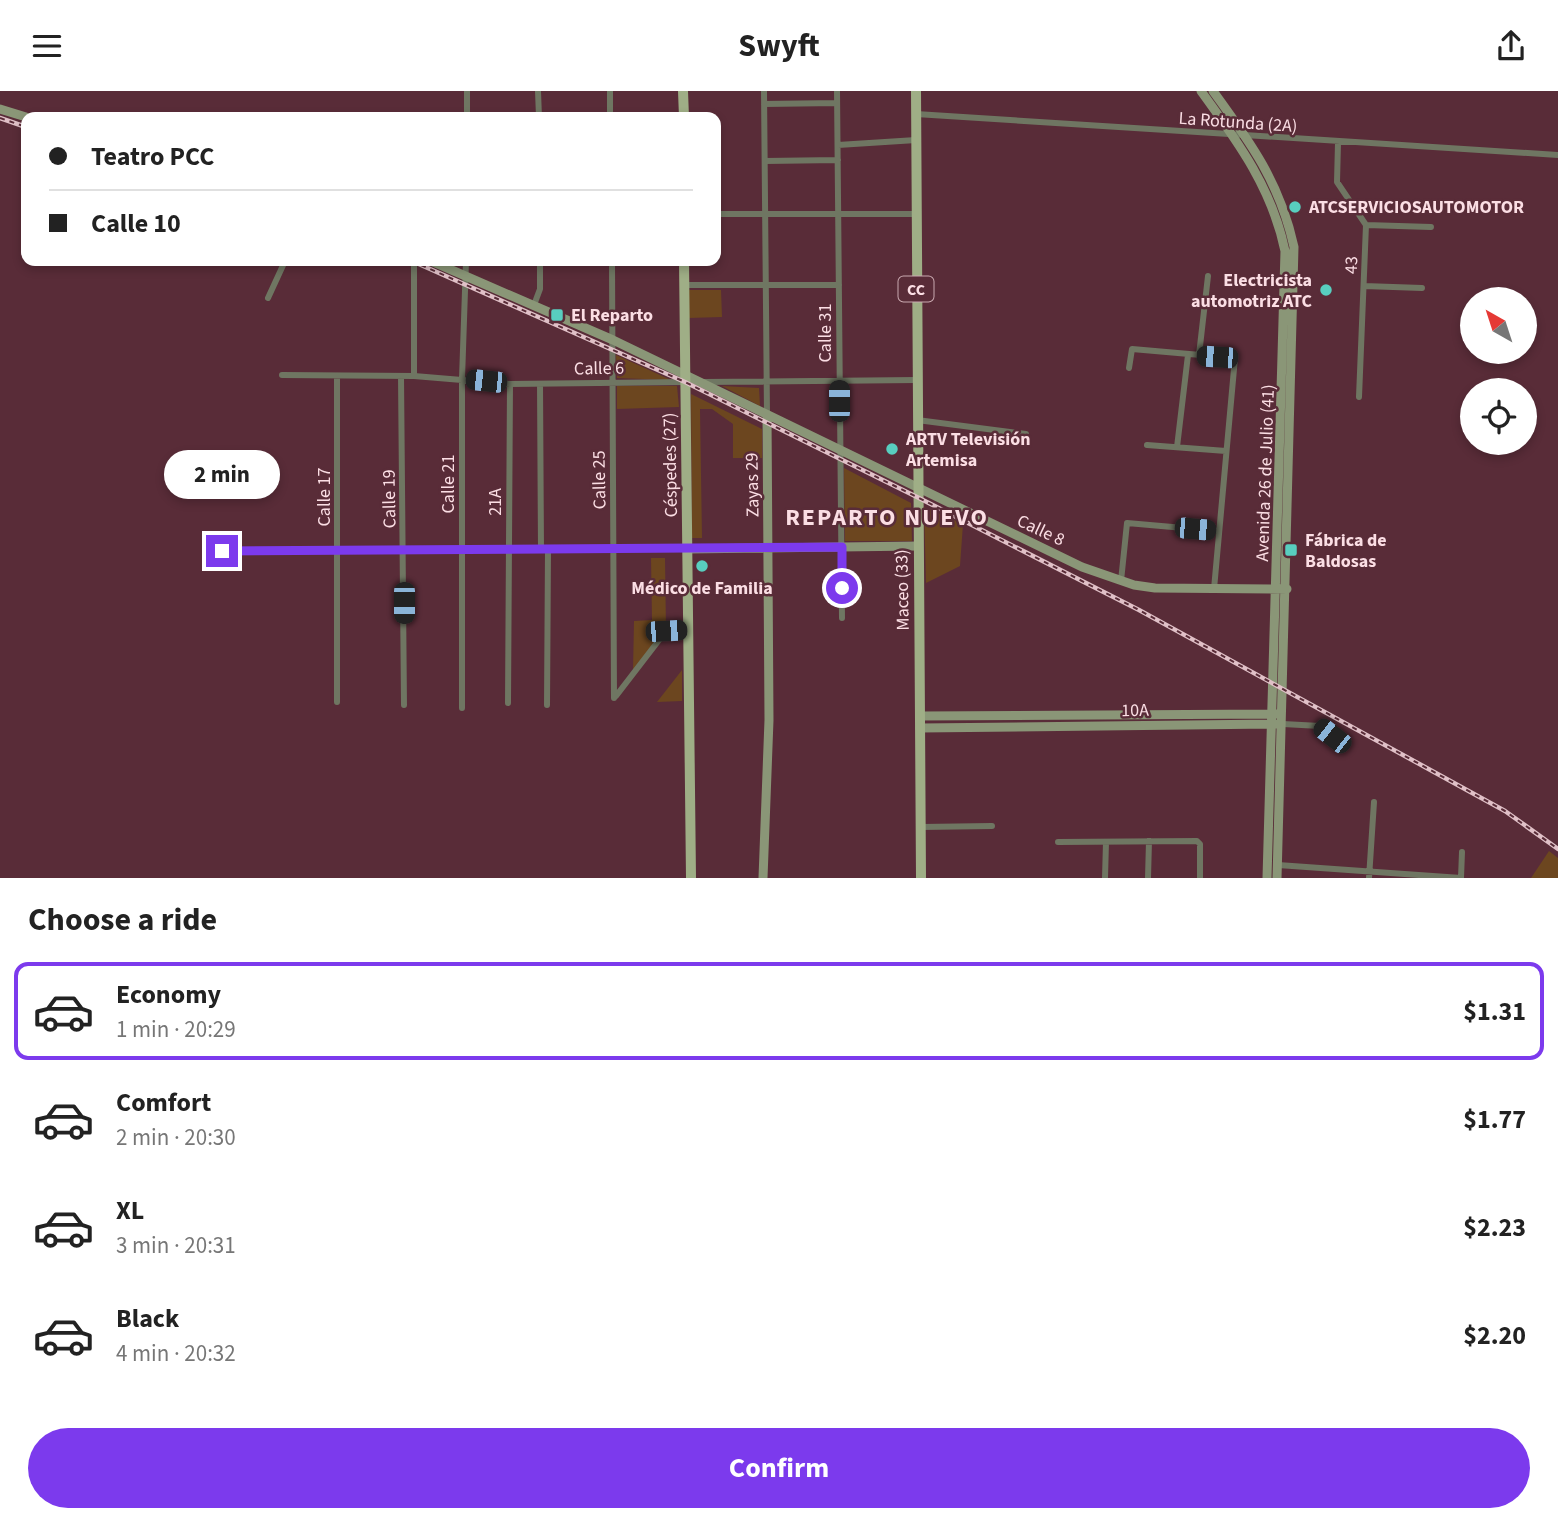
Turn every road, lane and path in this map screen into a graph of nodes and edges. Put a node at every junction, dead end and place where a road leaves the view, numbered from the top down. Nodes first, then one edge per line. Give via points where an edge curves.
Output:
1 (467, 91) edge
2 (538, 91) edge
3 (610, 91) edge
4 (683, 91) edge
5 (764, 91) edge
6 (837, 91) edge
7 (916, 91) edge
8 (1201, 91) edge
9 (1213, 91) edge
10 (837, 103) junction
11 (764, 104) junction
12 (0, 109) edge
13 (467, 112) edge
14 (538, 112) edge
15 (610, 112) edge
16 (684, 112) edge
17 (916, 114) junction
18 (21, 115) edge
19 (1234, 136) junction
20 (1247, 137) junction
21 (916, 140) junction
22 (1339, 143) junction
23 (838, 145) junction
24 (1558, 155) edge
25 (838, 160) junction
26 (765, 161) junction
27 (721, 214) edge
28 (765, 214) junction
29 (838, 214) junction
30 (916, 214) junction
31 (1366, 225) junction
32 (1431, 227) dead end
33 (283, 266) edge
34 (414, 266) edge
35 (444, 266) edge
36 (467, 266) edge
37 (540, 266) edge
38 (612, 266) edge
39 (684, 266) edge
40 (467, 275) junction
41 (1208, 276) dead end
42 (684, 285) junction
43 (839, 285) junction
44 (765, 286) junction
45 (1364, 286) junction
46 (1422, 288) dead end
47 (268, 298) dead end
48 (534, 305) junction
49 (613, 340) junction
50 (1188, 355) junction
51 (1199, 355) junction
52 (1129, 369) dead end
53 (282, 375) dead end
54 (337, 376) junction
55 (401, 376) junction
56 (414, 376) junction
57 (462, 379) junction
58 (685, 379) junction
59 (839, 380) junction
60 (917, 380) junction
61 (611, 381) junction
62 (699, 382) junction
63 (766, 382) junction
64 (510, 384) junction
65 (540, 384) junction
66 (1359, 397) dead end
67 (767, 415) junction
68 (917, 420) junction
69 (1026, 434) dead end
70 (1147, 445) dead end
71 (1177, 447) junction
72 (839, 450) junction
73 (1226, 451) junction
74 (917, 488) junction
75 (1218, 531) junction
76 (918, 546) junction
77 (842, 547) junction
78 (768, 548) junction
79 (614, 549) junction
80 (687, 549) junction
81 (509, 550) junction
82 (544, 550) junction
83 (222, 551) dead end
84 (338, 551) junction
85 (405, 551) junction
86 (461, 551) junction
87 (1121, 581) junction
88 (1214, 589) junction
89 (1282, 589) junction
90 (842, 618) dead end
91 (688, 629) junction
92 (337, 702) dead end
93 (508, 703) dead end
94 (404, 705) dead end
95 (547, 705) dead end
96 (462, 708) dead end
97 (1062, 715) junction
98 (920, 716) junction
99 (1278, 719) junction
100 (1062, 727) junction
101 (920, 728) junction
102 (1343, 745) dead end
103 (1374, 802) dead end
104 (992, 826) dead end
105 (921, 827) junction
106 (1149, 841) junction
107 (1058, 842) dead end
108 (1106, 842) junction
109 (1462, 852) dead end
110 (1278, 865) junction
111 (1370, 874) edge
112 (691, 878) edge
113 (763, 878) edge
114 (921, 878) edge
115 (1105, 878) edge
116 (1148, 878) edge
117 (1200, 878) edge
118 (1267, 878) edge
119 (1277, 878) edge
120 (1461, 878) edge

1 - 13 street
2 - 14 street
3 - 15 street
4 - 16 main road
5 - 11 street, Zayas 29
6 - 10 street, Calle 31
7 - 17 main road, Maceo (33) / CC
8 - 19 street, Avenida 26 de Julio (41)
9 - 20 street, Avenida 26 de Julio (41)
10 - 11 street
10 - 23 street, Calle 31
11 - 26 street, Zayas 29
12 - 18 street
17 - 19 street, La Rotunda (2A)
17 - 21 main road, Maceo (33) / CC
19 - 20 street, La Rotunda (2A)
19 - 89 street, Avenida 26 de Julio (41) via 1271,200 1285,251
20 - 22 street, La Rotunda (2A)
20 - 89 street, Avenida 26 de Julio (41) via 1280,196 1294,247
21 - 23 street
21 - 30 main road, Maceo (33) / CC
22 - 24 street, La Rotunda (2A)
22 - 31 street via 1337,182
23 - 25 street, Calle 31
25 - 26 street
25 - 29 street, Calle 31
26 - 28 street, Zayas 29
27 - 28 street
28 - 29 street
28 - 44 street, Zayas 29
29 - 30 street
29 - 43 street, Calle 31
30 - 60 main road, Maceo (33) / CC
31 - 32 street
31 - 45 street, 43
33 - 47 street
34 - 56 street
35 - 40 street, Calle 8
36 - 40 street, Calle 21
37 - 48 street
38 - 49 street, Calle 25
39 - 42 main road, Céspedes (27)
40 - 48 street, Calle 8
40 - 57 street, Calle 21
41 - 51 street
42 - 44 street
42 - 58 main road, Céspedes (27)
43 - 44 street
43 - 59 street, Calle 31
44 - 63 street, Zayas 29
45 - 46 street
45 - 66 street, 43
48 - 49 street, Calle 8
49 - 58 street, Calle 8
49 - 61 street, Calle 25
50 - 51 street
50 - 52 street via 1132,349
50 - 71 street
51 - 73 street via 1236,358
53 - 54 street, Calle 6
54 - 55 street, Calle 6
54 - 84 street, Calle 17
55 - 56 street, Calle 6
55 - 85 street, Calle 19
56 - 57 street, Calle 6
57 - 64 street, Calle 6
57 - 86 street, Calle 21
58 - 61 street, Calle 6
58 - 62 street, Calle 8
58 - 80 main road, Céspedes (27)
59 - 60 street
59 - 63 street
59 - 72 street, Calle 31
60 - 68 main road, Maceo (33) / CC
61 - 65 street, Calle 6
61 - 79 street, Calle 25
62 - 63 street
62 - 67 street, Calle 8
63 - 67 street, Zayas 29
64 - 65 street, Calle 6
64 - 81 street, 21A
65 - 82 street
67 - 72 street, Calle 8
67 - 78 street, Zayas 29
68 - 69 street
68 - 74 main road, Maceo (33) / CC
70 - 71 street
71 - 73 street
72 - 74 street, Calle 8
72 - 77 street, Calle 31
73 - 75 street
74 - 76 main road, Maceo (33) / CC
74 - 87 street, Calle 8
75 - 87 street via 1128,523
75 - 88 street
76 - 77 street
76 - 98 main road, Maceo (33) / CC
77 - 78 street
77 - 90 street, Calle 31
78 - 80 street
78 - 113 street, Zayas 29 via 769,720
79 - 80 street
79 - 82 street
79 - 91 street, Calle 25 via 614,698 666,631
80 - 91 main road, Céspedes (27)
81 - 82 street
81 - 86 street
81 - 93 street, 21A
82 - 95 street
83 - 84 street
84 - 85 street
84 - 92 street, Calle 17
85 - 86 street
85 - 94 street, Calle 19
86 - 96 street, Calle 21
87 - 88 street, Calle 8 via 1155,588
88 - 89 street, Calle 8
89 - 99 street, Avenida 26 de Julio (41)
91 - 112 main road, Céspedes (27)
97 - 98 street, 10A
97 - 99 street, 10A
97 - 100 street
98 - 101 main road, Maceo (33) / CC
99 - 100 street, 10A
99 - 102 street, 10A via 1320,726
99 - 110 street, Avenida 26 de Julio (41)
99 - 118 street, Avenida 26 de Julio (41)
100 - 101 street, 10A
101 - 105 main road, Maceo (33) / CC
103 - 111 street
104 - 105 street
105 - 114 main road, Maceo (33) / CC
106 - 108 street
106 - 116 street
106 - 117 street via 1199,842
107 - 108 street
108 - 115 street
109 - 120 street
110 - 111 street
110 - 119 street, Avenida 26 de Julio (41)
111 - 120 street

